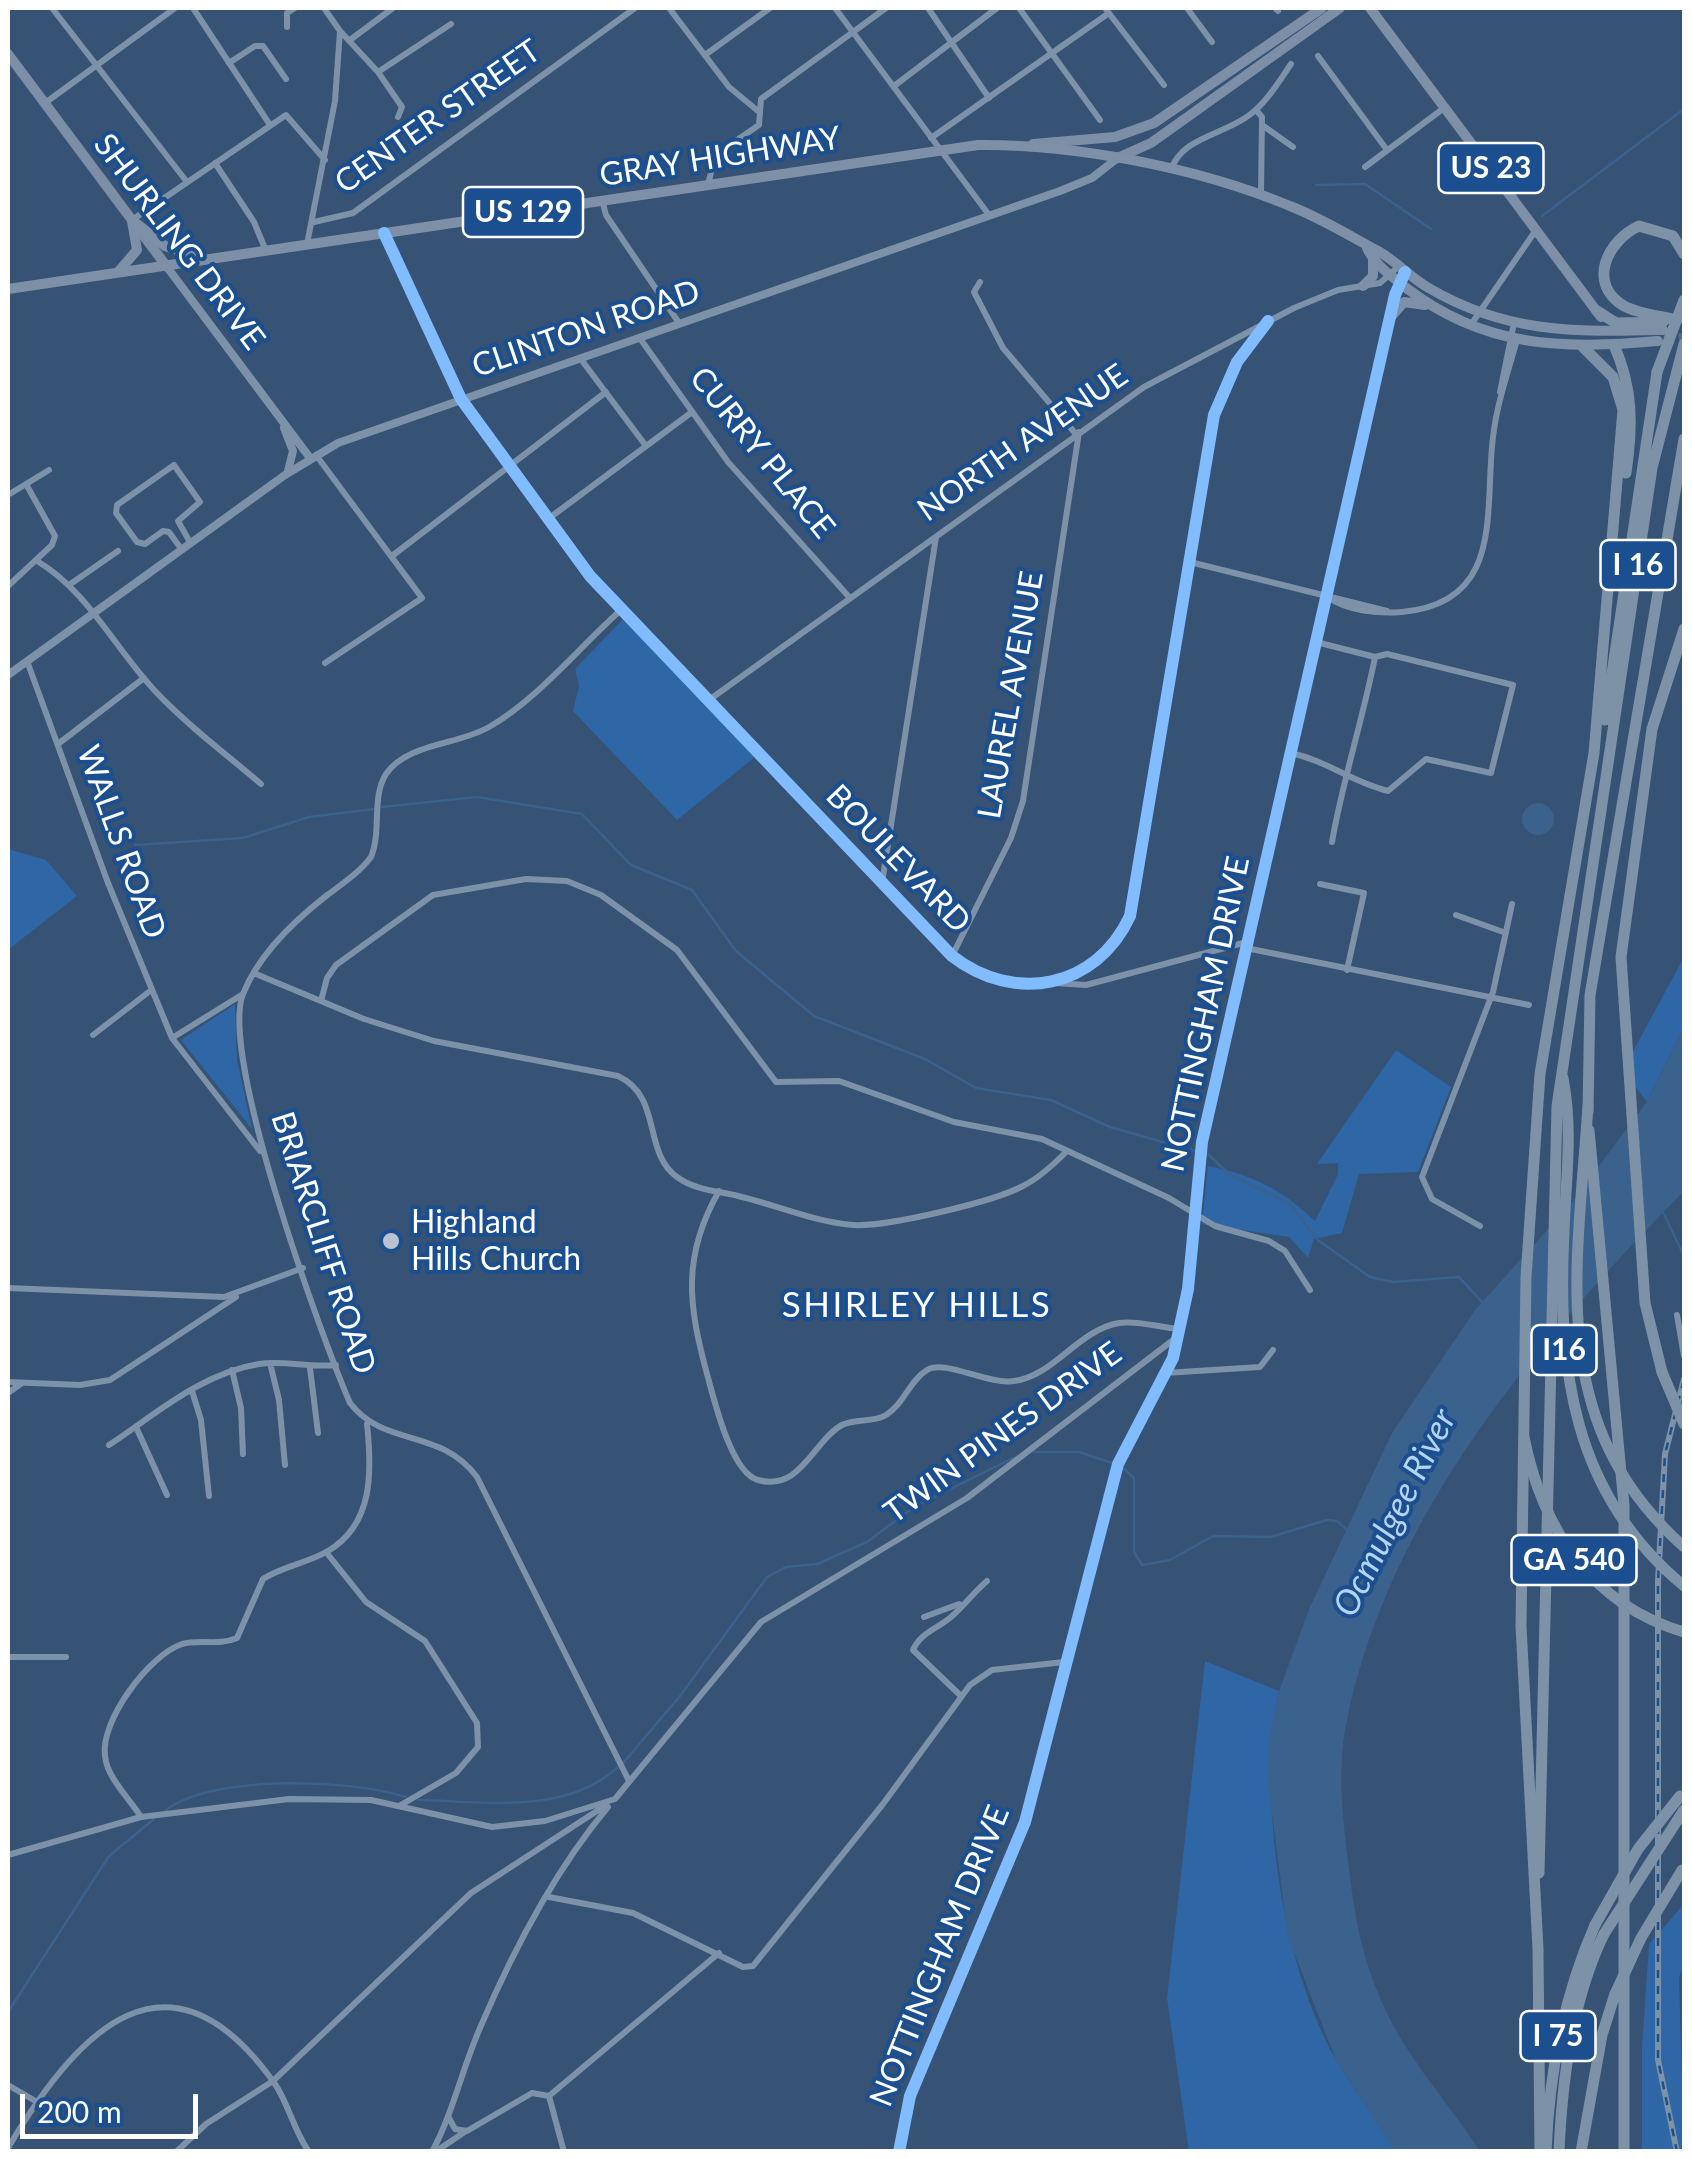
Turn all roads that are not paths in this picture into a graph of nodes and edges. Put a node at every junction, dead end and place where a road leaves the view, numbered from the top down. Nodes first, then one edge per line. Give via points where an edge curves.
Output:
1 (52, 8) edge
2 (175, 8) edge
3 (192, 8) edge
4 (295, 8) edge
5 (324, 8) edge
6 (394, 8) edge
7 (635, 8) edge
8 (669, 8) edge
9 (770, 8) edge
10 (835, 8) edge
11 (886, 8) edge
12 (928, 8) edge
13 (997, 8) edge
14 (1020, 8) edge
15 (1187, 8) edge
16 (1322, 8) edge
17 (1340, 8) edge
18 (1370, 8) edge
19 (1107, 10) edge
20 (451, 24) dead end
21 (287, 27) dead end
22 (340, 31) junction
23 (853, 32) junction
24 (350, 40) junction
25 (952, 41) junction
26 (1212, 42) dead end
27 (8, 54) edge
28 (704, 55) junction
29 (1054, 55) junction
30 (1318, 56) dead end
31 (229, 64) junction
32 (1292, 64) dead end
33 (96, 65) junction
34 (378, 72) junction
35 (286, 79) dead end
36 (1164, 85) dead end
37 (894, 86) junction
38 (989, 98) junction
39 (44, 104) junction
40 (1446, 107) junction
41 (1256, 110) junction
42 (759, 112) junction
43 (398, 118) dead end
44 (1100, 120) dead end
45 (270, 125) junction
46 (1262, 125) junction
47 (932, 138) junction
48 (1151, 143) junction
49 (1027, 144) junction
50 (1292, 147) dead end
51 (940, 150) junction
52 (1387, 150) junction
53 (326, 160) junction
54 (1114, 160) junction
55 (215, 164) junction
56 (1365, 166) dead end
57 (1157, 168) junction
58 (1171, 171) junction
59 (187, 182) junction
60 (708, 185) junction
61 (1260, 195) junction
62 (602, 200) junction
63 (988, 216) junction
64 (132, 220) junction
65 (314, 222) junction
66 (1537, 229) junction
67 (384, 233) junction
68 (306, 245) junction
69 (1368, 248) junction
70 (266, 250) junction
71 (1684, 254) edge
72 (207, 260) junction
73 (1373, 260) junction
74 (166, 268) junction
75 (117, 273) junction
76 (1398, 274) junction
77 (980, 282) dead end
78 (1363, 286) junction
79 (8, 289) edge
80 (1684, 298) edge
81 (1437, 309) junction
82 (1597, 310) junction
83 (1479, 312) junction
84 (1390, 318) junction
85 (1268, 320) junction
86 (1677, 320) dead end
87 (679, 323) junction
88 (1514, 323) junction
89 (1470, 326) junction
90 (1609, 330) junction
91 (1661, 331) junction
92 (639, 337) junction
93 (1514, 338) junction
94 (1614, 344) junction
95 (1684, 344) edge
96 (1583, 347) junction
97 (580, 358) junction
98 (606, 392) junction
99 (461, 399) junction
100 (692, 412) junction
101 (280, 419) junction
102 (1077, 432) junction
103 (1684, 439) edge
104 (646, 446) junction
105 (313, 456) junction
106 (510, 467) junction
107 (49, 470) dead end
108 (286, 475) junction
109 (26, 484) junction
110 (8, 495) edge
111 (548, 519) junction
112 (178, 521) junction
113 (162, 531) junction
114 (1616, 531) junction
115 (936, 535) junction
116 (190, 544) junction
117 (182, 550) junction
118 (118, 551) dead end
119 (392, 556) junction
120 (37, 561) junction
121 (1190, 562) junction
122 (69, 585) junction
123 (8, 586) edge
124 (1327, 596) junction
125 (850, 598) junction
126 (621, 610) junction
127 (92, 615) junction
128 (1684, 629) edge
129 (1316, 642) junction
130 (1375, 656) junction
131 (27, 661) junction
132 (325, 663) dead end
133 (8, 675) edge
134 (144, 678) junction
135 (709, 700) junction
136 (58, 744) junction
137 (1291, 752) junction
138 (1594, 753) junction
139 (1610, 767) joint
140 (1343, 774) junction
141 (261, 784) dead end
142 (1332, 842) dead end
143 (882, 882) junction
144 (1320, 884) dead end
145 (1512, 904) dead end
146 (1456, 915) dead end
147 (1506, 933) junction
148 (1247, 945) junction
149 (952, 956) junction
150 (1347, 970) junction
151 (256, 974) junction
152 (1054, 983) junction
153 (150, 991) junction
154 (243, 994) junction
155 (1490, 996) junction
156 (321, 1001) junction
157 (1529, 1005) dead end
158 (92, 1035) dead end
159 (172, 1038) junction
160 (1563, 1078) junction
161 (1588, 1106) junction
162 (260, 1152) junction
163 (1065, 1153) junction
164 (719, 1192) junction
165 (1193, 1210) junction
166 (1480, 1226) dead end
167 (303, 1268) junction
168 (8, 1288) edge
169 (1310, 1290) dead end
170 (242, 1293) junction
171 (1677, 1316) dead end
172 (1179, 1333) junction
173 (1272, 1350) dead end
174 (1684, 1356) edge
175 (270, 1363) junction
176 (336, 1365) junction
177 (310, 1368) junction
178 (232, 1370) junction
179 (1165, 1372) junction
180 (8, 1382) edge
181 (23, 1382) junction
182 (192, 1391) junction
183 (8, 1393) edge
184 (367, 1424) junction
185 (1684, 1424) edge
186 (136, 1428) junction
187 (318, 1433) dead end
188 (1524, 1438) junction
189 (109, 1445) dead end
190 (242, 1454) dead end
191 (286, 1466) dead end
192 (167, 1496) dead end
193 (209, 1496) dead end
194 (1684, 1546) edge
195 (326, 1552) junction
196 (987, 1581) dead end
197 (1684, 1586) edge
198 (960, 1604) junction
199 (924, 1617) dead end
200 (1684, 1632) edge
201 (8, 1657) edge
202 (66, 1657) dead end
203 (1064, 1662) junction
204 (961, 1696) junction
205 (629, 1781) junction
206 (1682, 1793) edge
207 (615, 1798) junction
208 (399, 1806) junction
209 (1684, 1810) edge
210 (141, 1817) junction
211 (8, 1856) edge
212 (1683, 1868) edge
213 (549, 1897) junction
214 (1599, 1930) junction
215 (1538, 1949) junction
216 (719, 1954) junction
217 (273, 2082) junction
218 (8, 2085) edge
219 (549, 2096) junction
220 (36, 2102) junction
221 (449, 2115) junction
222 (467, 2131) junction
223 (8, 2148) edge
224 (176, 2152) edge
225 (309, 2152) edge
226 (433, 2152) edge
227 (564, 2152) edge
228 (899, 2152) edge
229 (1543, 2152) edge
230 (1558, 2152) edge
231 (1582, 2152) edge
232 (1624, 2152) edge

1 - 33 street
2 - 33 street
3 - 31 street
4 - 21 street via 287,13
5 - 22 street
6 - 24 street
7 - 65 street, CENTER STREET via 353,213
8 - 28 street
9 - 28 street
10 - 23 street
11 - 23 street
12 - 25 street
13 - 25 street
14 - 29 street
15 - 26 street
16 - 49 main road via 1154,123 1115,136
17 - 48 main road
18 - 40 highway, US 23
19 - 29 street
19 - 36 street
20 - 34 street
22 - 24 street
22 - 53 street
23 - 37 street
23 - 42 street via 761,99
24 - 34 street
25 - 37 street
25 - 38 street
27 - 39 main road, SHURLING DRIVE
28 - 42 street
29 - 38 street
29 - 44 street
30 - 52 street
31 - 35 street via 262,46
31 - 45 street
32 - 41 street
33 - 39 street
33 - 59 street
34 - 43 street via 401,104
37 - 47 street
38 - 47 street
39 - 64 main road, SHURLING DRIVE
40 - 52 street
40 - 66 highway, US 23
41 - 46 street
41 - 58 street via 1228,130 1182,148
42 - 60 street via 758,125 712,159
45 - 53 street via 290,116
45 - 55 street
46 - 50 street
46 - 61 street
47 - 51 street
48 - 54 main road
48 - 57 main road
49 - 51 highway, GRAY HIGHWAY / US 129
49 - 54 highway, GRAY HIGHWAY / US 129
51 - 60 highway, GRAY HIGHWAY / US 129
51 - 63 street
52 - 56 street
53 - 65 street
54 - 57 highway, GRAY HIGHWAY / US 129
54 - 63 street, CLINTON ROAD via 1081,183
55 - 59 street
55 - 70 street
57 - 58 highway, GRAY HIGHWAY / US 129
58 - 61 highway, GRAY HIGHWAY / US 129
59 - 64 street
60 - 62 highway, GRAY HIGHWAY / US 129
61 - 69 highway, GRAY HIGHWAY / US 129
62 - 67 highway, GRAY HIGHWAY / US 129
62 - 87 street
63 - 87 street, CLINTON ROAD
64 - 72 highway via 165,246
64 - 74 main road, SHURLING DRIVE
64 - 75 highway via 137,250
65 - 68 street
66 - 82 highway, US 23
66 - 83 street
67 - 68 highway, GRAY HIGHWAY / US 129
67 - 99 street, BOULEVARD
68 - 70 highway, GRAY HIGHWAY / US 129
69 - 73 highway, US 129
69 - 76 highway, US 129
70 - 72 highway, GRAY HIGHWAY / US 129
71 - 86 highway via 1673,236 1639,226 1616,239 1604,266 1620,303
72 - 74 highway, GRAY HIGHWAY / US 129
73 - 76 highway, US 129
73 - 78 highway via 1373,276
74 - 75 highway, GRAY HIGHWAY / US 129
74 - 101 street, SHURLING DRIVE
75 - 79 highway, GRAY HIGHWAY / US 129
76 - 78 street, NORTH AVENUE
76 - 81 highway, US 129
76 - 83 highway, US 129
76 - 84 street, NOTTINGHAM DRIVE
77 - 102 street via 974,292 1003,348
78 - 85 street, NORTH AVENUE via 1327,293
80 - 138 highway, I 16, bridge via 1657,372 1604,728
81 - 84 highway via 1406,301
81 - 89 highway, US 129
82 - 90 highway, US 23
82 - 91 highway via 1616,322
83 - 88 highway, US 129
83 - 89 street
84 - 124 street, NOTTINGHAM DRIVE
85 - 102 street, NORTH AVENUE
85 - 121 street via 1218,400
87 - 92 street, CLINTON ROAD
88 - 90 highway, US 129 via 1550,332
88 - 93 street
89 - 93 highway, US 129
90 - 91 highway, US 129
90 - 94 highway, US 23
91 - 94 highway
92 - 97 street, CLINTON ROAD
92 - 100 street, CURRY PLACE
93 - 96 highway, US 129
93 - 124 street via 1500,394 1488,531 1478,568 1442,602 1390,612
94 - 96 highway, US 129
94 - 114 highway via 1629,380 1631,425
95 - 139 highway, I 16 via 1652,468
96 - 114 highway via 1614,377 1621,394
97 - 98 street
97 - 99 street, CLINTON ROAD
98 - 104 street
98 - 106 street
99 - 105 street, CLINTON ROAD
99 - 106 street, BOULEVARD
100 - 104 street
100 - 125 street, CURRY PLACE
101 - 105 street, SHURLING DRIVE
101 - 108 street via 292,451
102 - 115 street, NORTH AVENUE
102 - 149 street, LAUREL AVENUE via 1023,801
103 - 161 highway, I 16 via 1590,994
104 - 111 street
105 - 108 street, CLINTON ROAD
105 - 119 street
106 - 111 street, BOULEVARD
106 - 119 street
107 - 109 street
108 - 116 street, CLINTON ROAD
109 - 110 street
109 - 120 street via 55,536
111 - 126 street, BOULEVARD
112 - 113 street
112 - 113 street via 200,502 174,465 116,508 137,542 145,544
112 - 116 street
113 - 117 street
114 - 138 highway
115 - 125 street, NORTH AVENUE
115 - 143 street
116 - 117 street, CLINTON ROAD
117 - 127 street, CLINTON ROAD
118 - 122 street
119 - 132 street via 422,598
120 - 122 street
120 - 123 street
121 - 124 street
121 - 152 street via 1132,908 1104,954
122 - 127 street
124 - 129 street, NOTTINGHAM DRIVE
125 - 135 street, NORTH AVENUE
126 - 135 street, BOULEVARD
126 - 151 street via 499,720 393,766 382,782 374,850 366,864 289,928
127 - 131 street, CLINTON ROAD
127 - 134 street
128 - 185 highway, bridge via 1652,729 1621,957 1645,1304
129 - 130 street
129 - 137 street, NOTTINGHAM DRIVE
130 - 140 street
130 - 140 street via 1514,685 1492,774 1426,760 1388,791
131 - 133 street, CLINTON ROAD
131 - 136 street, WALLS ROAD
134 - 136 street
134 - 141 street
135 - 143 street, BOULEVARD
136 - 153 street, WALLS ROAD
137 - 140 street
137 - 148 street, NOTTINGHAM DRIVE
138 - 188 highway, I 16 via 1540,1074
139 - 160 highway, I16
140 - 142 street
143 - 149 street, BOULEVARD
144 - 150 street via 1364,894
145 - 147 street
146 - 147 street
147 - 155 street
148 - 150 street
148 - 152 street, BOULEVARD via 1086,985
148 - 165 street, NOTTINGHAM DRIVE
149 - 152 street, BOULEVARD via 995,980
150 - 155 street
151 - 154 street
151 - 156 street
153 - 158 street
153 - 159 street, WALLS ROAD
154 - 159 street
154 - 162 street, BRIARCLIFF ROAD via 239,1033
155 - 157 street
155 - 166 street via 1422,1177 1432,1199
156 - 163 street via 336,965 434,895 526,879 567,880 602,894 677,950 776,1082 840,1080 954,1122 1031,1135
156 - 164 street via 434,1041 628,1081 648,1106 670,1172
159 - 162 street, WALLS ROAD
160 - 197 highway, I16, bridge via 1570,1118 1562,1305 1569,1384 1601,1488 1642,1549
160 - 215 highway, bridge via 1554,1182
161 - 194 highway, GA 540, bridge via 1578,1266 1587,1394 1602,1443 1624,1480
161 - 232 highway, I 16, bridge via 1624,1505
162 - 167 street, BRIARCLIFF ROAD
163 - 164 street via 1034,1180 998,1196 859,1226
163 - 165 street
164 - 172 street via 694,1243 694,1310 733,1451 757,1480 800,1470 840,1426 885,1416 929,1368 943,1365 1010,1382 1035,1375 1118,1323
165 - 169 street via 1214,1226 1284,1251
165 - 172 street, NOTTINGHAM DRIVE
167 - 170 street
167 - 176 street, BRIARCLIFF ROAD
168 - 170 street
170 - 181 street via 110,1380
171 - 174 street
172 - 179 street, NOTTINGHAM DRIVE
172 - 205 street, TWIN PINES DRIVE via 966,1498 760,1622
173 - 179 street via 1260,1368
175 - 177 street
175 - 178 street
175 - 191 street
176 - 177 street
176 - 184 street, BRIARCLIFF ROAD via 350,1403
177 - 187 street
178 - 182 street
178 - 190 street
179 - 203 street, NOTTINGHAM DRIVE via 1118,1464
180 - 181 street
181 - 183 street
182 - 186 street
182 - 193 street
184 - 195 street via 366,1499 350,1530
184 - 205 street via 453,1452 477,1477
186 - 189 street
186 - 192 street
188 - 200 highway, GA 540, bridge via 1532,1482 1580,1566 1626,1606
188 - 215 highway, bridge via 1520,1523
195 - 208 street via 366,1602 425,1641 476,1722 478,1747 463,1768
195 - 210 street via 258,1584 236,1638 180,1645 126,1696 104,1755
196 - 198 street
198 - 199 street
198 - 204 street via 913,1650
201 - 202 street
203 - 204 street via 992,1670
203 - 228 street, NOTTINGHAM DRIVE via 1016,1849 910,2096
204 - 216 street via 754,1966 743,1968
205 - 207 street, TWIN PINES DRIVE
206 - 214 highway, I 75, bridge via 1638,1849
207 - 208 street via 505,1826
207 - 213 street
207 - 217 street via 471,1893
208 - 210 street via 323,1797
209 - 214 highway, I 75, bridge
210 - 211 street
212 - 231 highway, bridge via 1616,1994
213 - 216 street via 633,1913
213 - 221 street via 480,2026
214 - 229 highway, I 75 via 1560,2028
214 - 230 highway, I 75 via 1564,2078
215 - 229 highway
216 - 219 street
217 - 220 street via 211,2024 163,2005 120,2016
217 - 224 street via 219,2114
217 - 225 street
218 - 220 street
219 - 222 street via 532,2093
219 - 227 street
220 - 223 street
221 - 222 street via 452,2126
221 - 226 street
222 - 226 street

